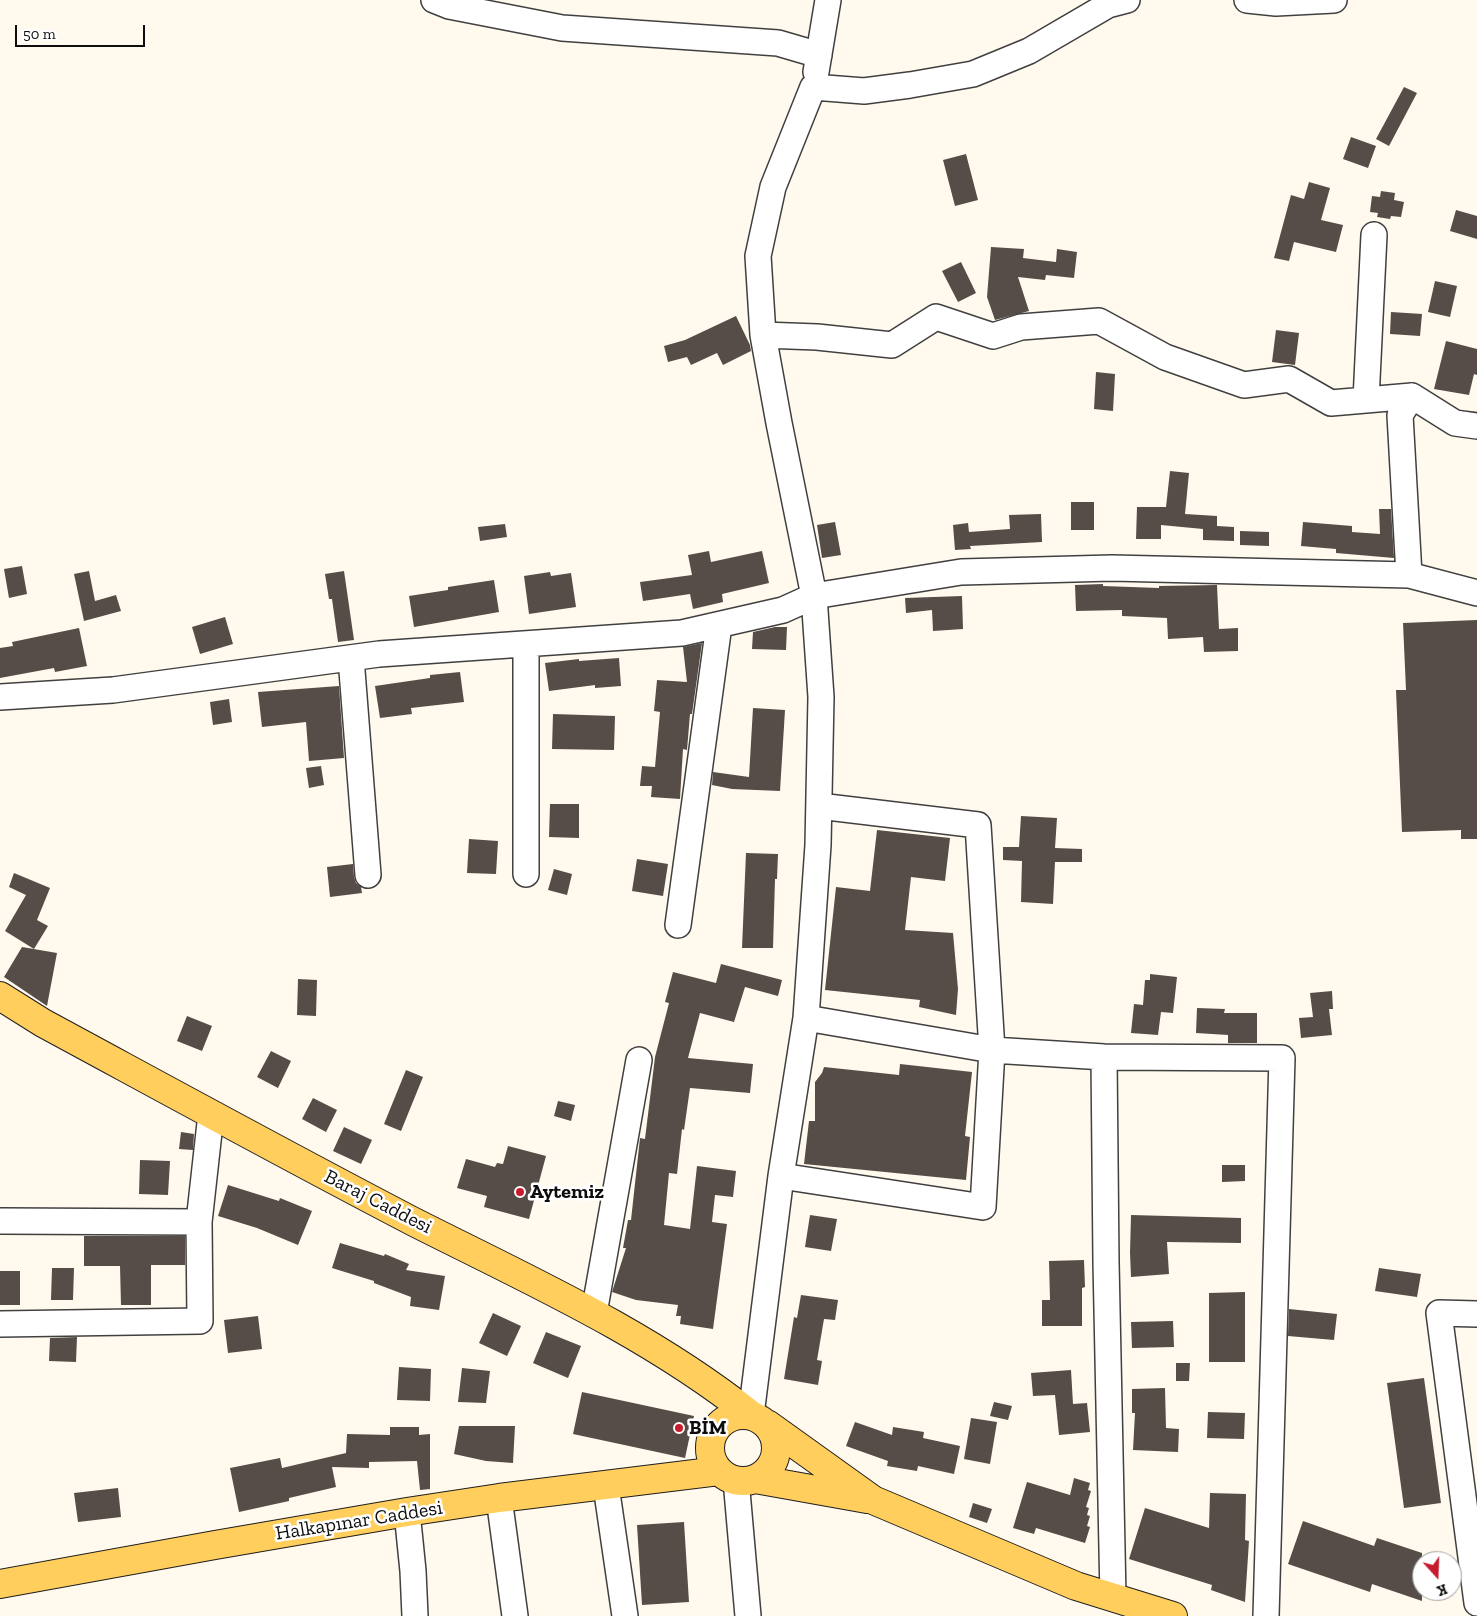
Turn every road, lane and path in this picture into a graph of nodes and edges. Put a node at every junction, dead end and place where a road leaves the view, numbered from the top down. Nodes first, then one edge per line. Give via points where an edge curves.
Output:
1 (434, 0) edge
2 (828, 0) edge
3 (1127, 0) edge
4 (1247, 0) edge
5 (1334, 0) edge
6 (819, 55) junction
7 (813, 87) junction
8 (1374, 235) dead end
9 (764, 335) junction
10 (1412, 396) junction
11 (1366, 400) junction
12 (1477, 426) edge
13 (1409, 575) junction
14 (1477, 593) edge
15 (814, 596) junction
16 (719, 625) junction
17 (526, 644) junction
18 (351, 658) junction
19 (0, 697) edge
20 (819, 806) junction
21 (526, 874) dead end
22 (368, 875) dead end
23 (678, 925) dead end
24 (0, 996) edge
25 (806, 1018) junction
26 (992, 1050) junction
27 (1104, 1057) junction
28 (639, 1060) dead end
29 (210, 1114) junction
30 (781, 1176) junction
31 (0, 1221) edge
32 (199, 1222) junction
33 (594, 1313) junction
34 (1477, 1314) edge
35 (0, 1324) edge
36 (759, 1419) junction
37 (737, 1477) junction
38 (606, 1486) junction
39 (499, 1498) junction
40 (873, 1500) junction
41 (408, 1512) junction
42 (0, 1584) edge
43 (1113, 1598) junction
44 (1477, 1603) edge
45 (415, 1616) edge
46 (515, 1616) edge
47 (625, 1616) edge
48 (748, 1616) edge
49 (1173, 1616) edge
50 (1266, 1616) edge

1 - 6 street via 449,6 562,28 778,42
2 - 6 street
3 - 7 street via 1108,5 1029,51 972,74 864,91
4 - 5 street via 1276,3
6 - 7 street
7 - 9 street via 773,187 758,256
8 - 11 street
9 - 11 street via 892,345 936,317 993,336 1021,327 1099,321 1165,357 1244,385 1289,379 1331,403
9 - 15 street via 778,423
10 - 11 street
10 - 12 street via 1455,423
10 - 13 street via 1400,415
13 - 14 street
13 - 15 street via 1112,568 962,572
15 - 16 street via 783,610
15 - 20 street via 821,697
16 - 17 street via 682,633
16 - 23 street
17 - 18 street
17 - 21 street
18 - 19 street via 113,690
18 - 22 street
20 - 25 street
20 - 26 street via 978,825
24 - 29 main road, Baraj Caddesi
25 - 26 street
25 - 30 street
26 - 27 street
26 - 30 street via 983,1207
27 - 43 street
27 - 50 street via 1282,1058
28 - 33 street
29 - 32 street
29 - 33 main road, Baraj Caddesi
30 - 36 street
31 - 32 street
32 - 35 street via 200,1321
33 - 36 main road, Baraj Caddesi via 688,1369
34 - 44 street via 1439,1314
36 - 37 main road via 773,1431 777,1450 770,1468 763,1474
36 - 37 main road via 741,1414 732,1416 723,1420 712,1436 710,1455 714,1464
36 - 40 main road, Baraj Caddesi
37 - 38 main road, Halkapınar Caddesi
37 - 40 main road, Halkapınar Caddesi
37 - 48 street
38 - 39 main road, Halkapınar Caddesi
38 - 47 street
39 - 41 main road, Halkapınar Caddesi
39 - 46 street
40 - 43 main road via 1076,1586
41 - 42 main road, Halkapınar Caddesi
41 - 45 street
43 - 49 main road

